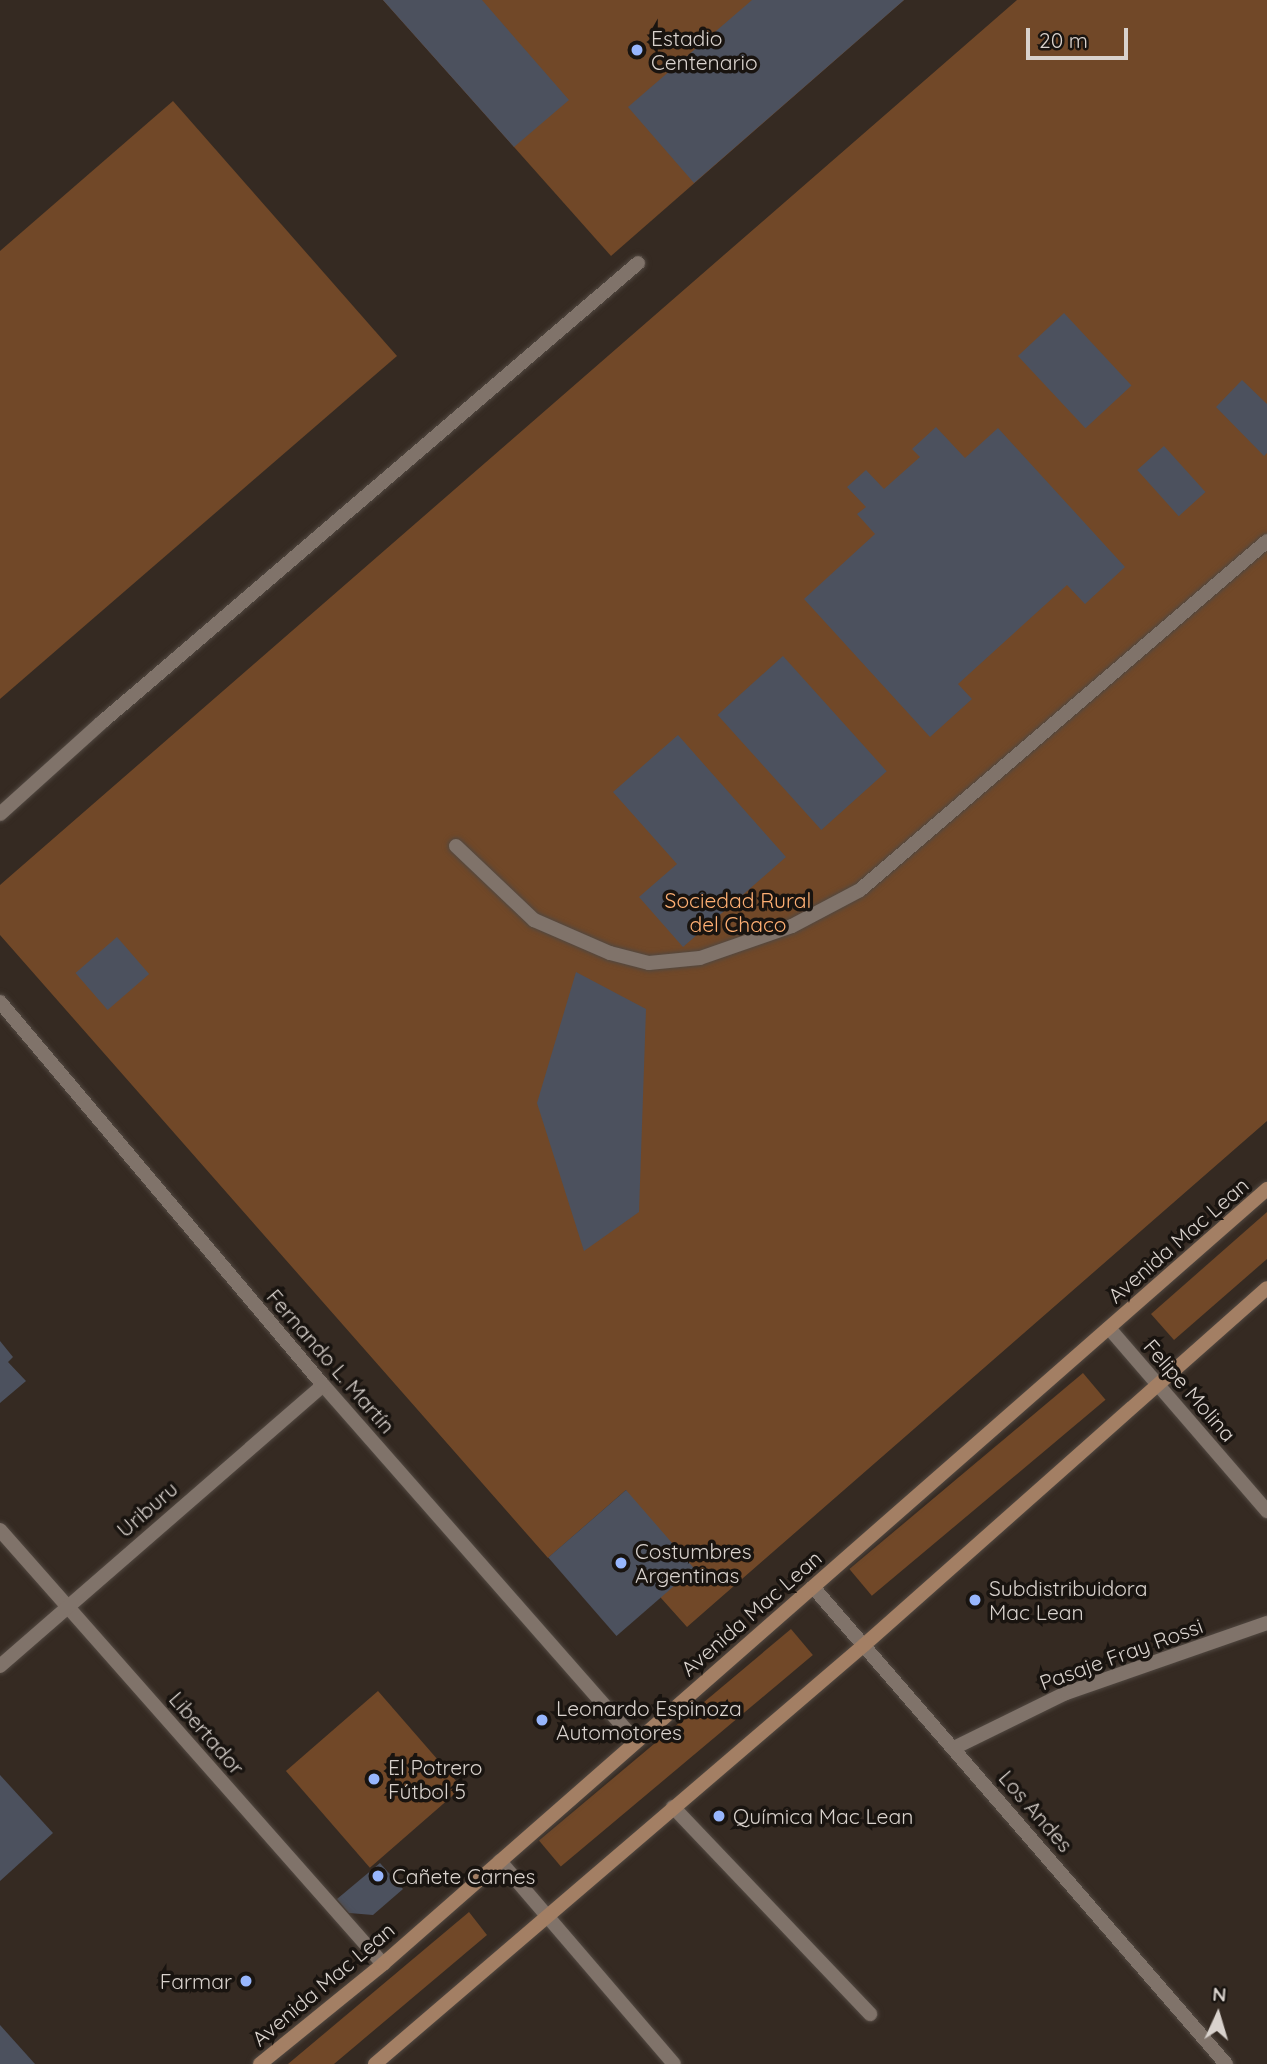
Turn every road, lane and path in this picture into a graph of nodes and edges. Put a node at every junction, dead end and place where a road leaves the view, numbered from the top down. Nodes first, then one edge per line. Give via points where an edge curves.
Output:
1 (638, 263) dead end
2 (1267, 541) edge
3 (0, 814) edge
4 (456, 846) dead end
5 (0, 1002) edge
6 (1267, 1189) edge
7 (1267, 1287) edge
8 (1109, 1328) junction
9 (323, 1385) junction
10 (1158, 1387) junction
11 (1267, 1511) edge
12 (0, 1530) edge
13 (813, 1587) junction
14 (68, 1606) junction
15 (1267, 1623) edge
16 (864, 1645) junction
17 (0, 1666) edge
18 (636, 1741) junction
19 (954, 1748) junction
20 (673, 1807) junction
21 (500, 1861) junction
22 (548, 1915) junction
23 (383, 1964) junction
24 (870, 2014) dead end
25 (260, 2064) edge
26 (375, 2064) edge
27 (674, 2064) edge
28 (1226, 2064) edge

1 - 3 street
2 - 4 street via 860,890 792,926 700,958 649,963 610,953 534,920
5 - 9 street, Fernando L. Martín
6 - 8 main road, Avenida Mac Lean
7 - 10 main road
8 - 10 street, Felipe Molina
8 - 13 main road, Avenida Mac Lean
9 - 14 street, Uriburu
9 - 18 street, Fernando L. Martín
10 - 11 street, Felipe Molina
10 - 16 main road
12 - 14 street, Libertador
13 - 16 street, Los Andes
13 - 18 main road, Avenida Mac Lean
14 - 17 street, Uriburu
14 - 23 street, Libertador
15 - 19 street, Pasaje Fray Rossi via 1066,1693
16 - 19 street, Los Andes
16 - 20 main road
18 - 21 main road, Avenida Mac Lean
19 - 28 street, Los Andes
20 - 22 main road
20 - 24 street
21 - 22 street
21 - 23 main road, Avenida Mac Lean
22 - 26 main road
22 - 27 street
23 - 25 main road, Avenida Mac Lean

